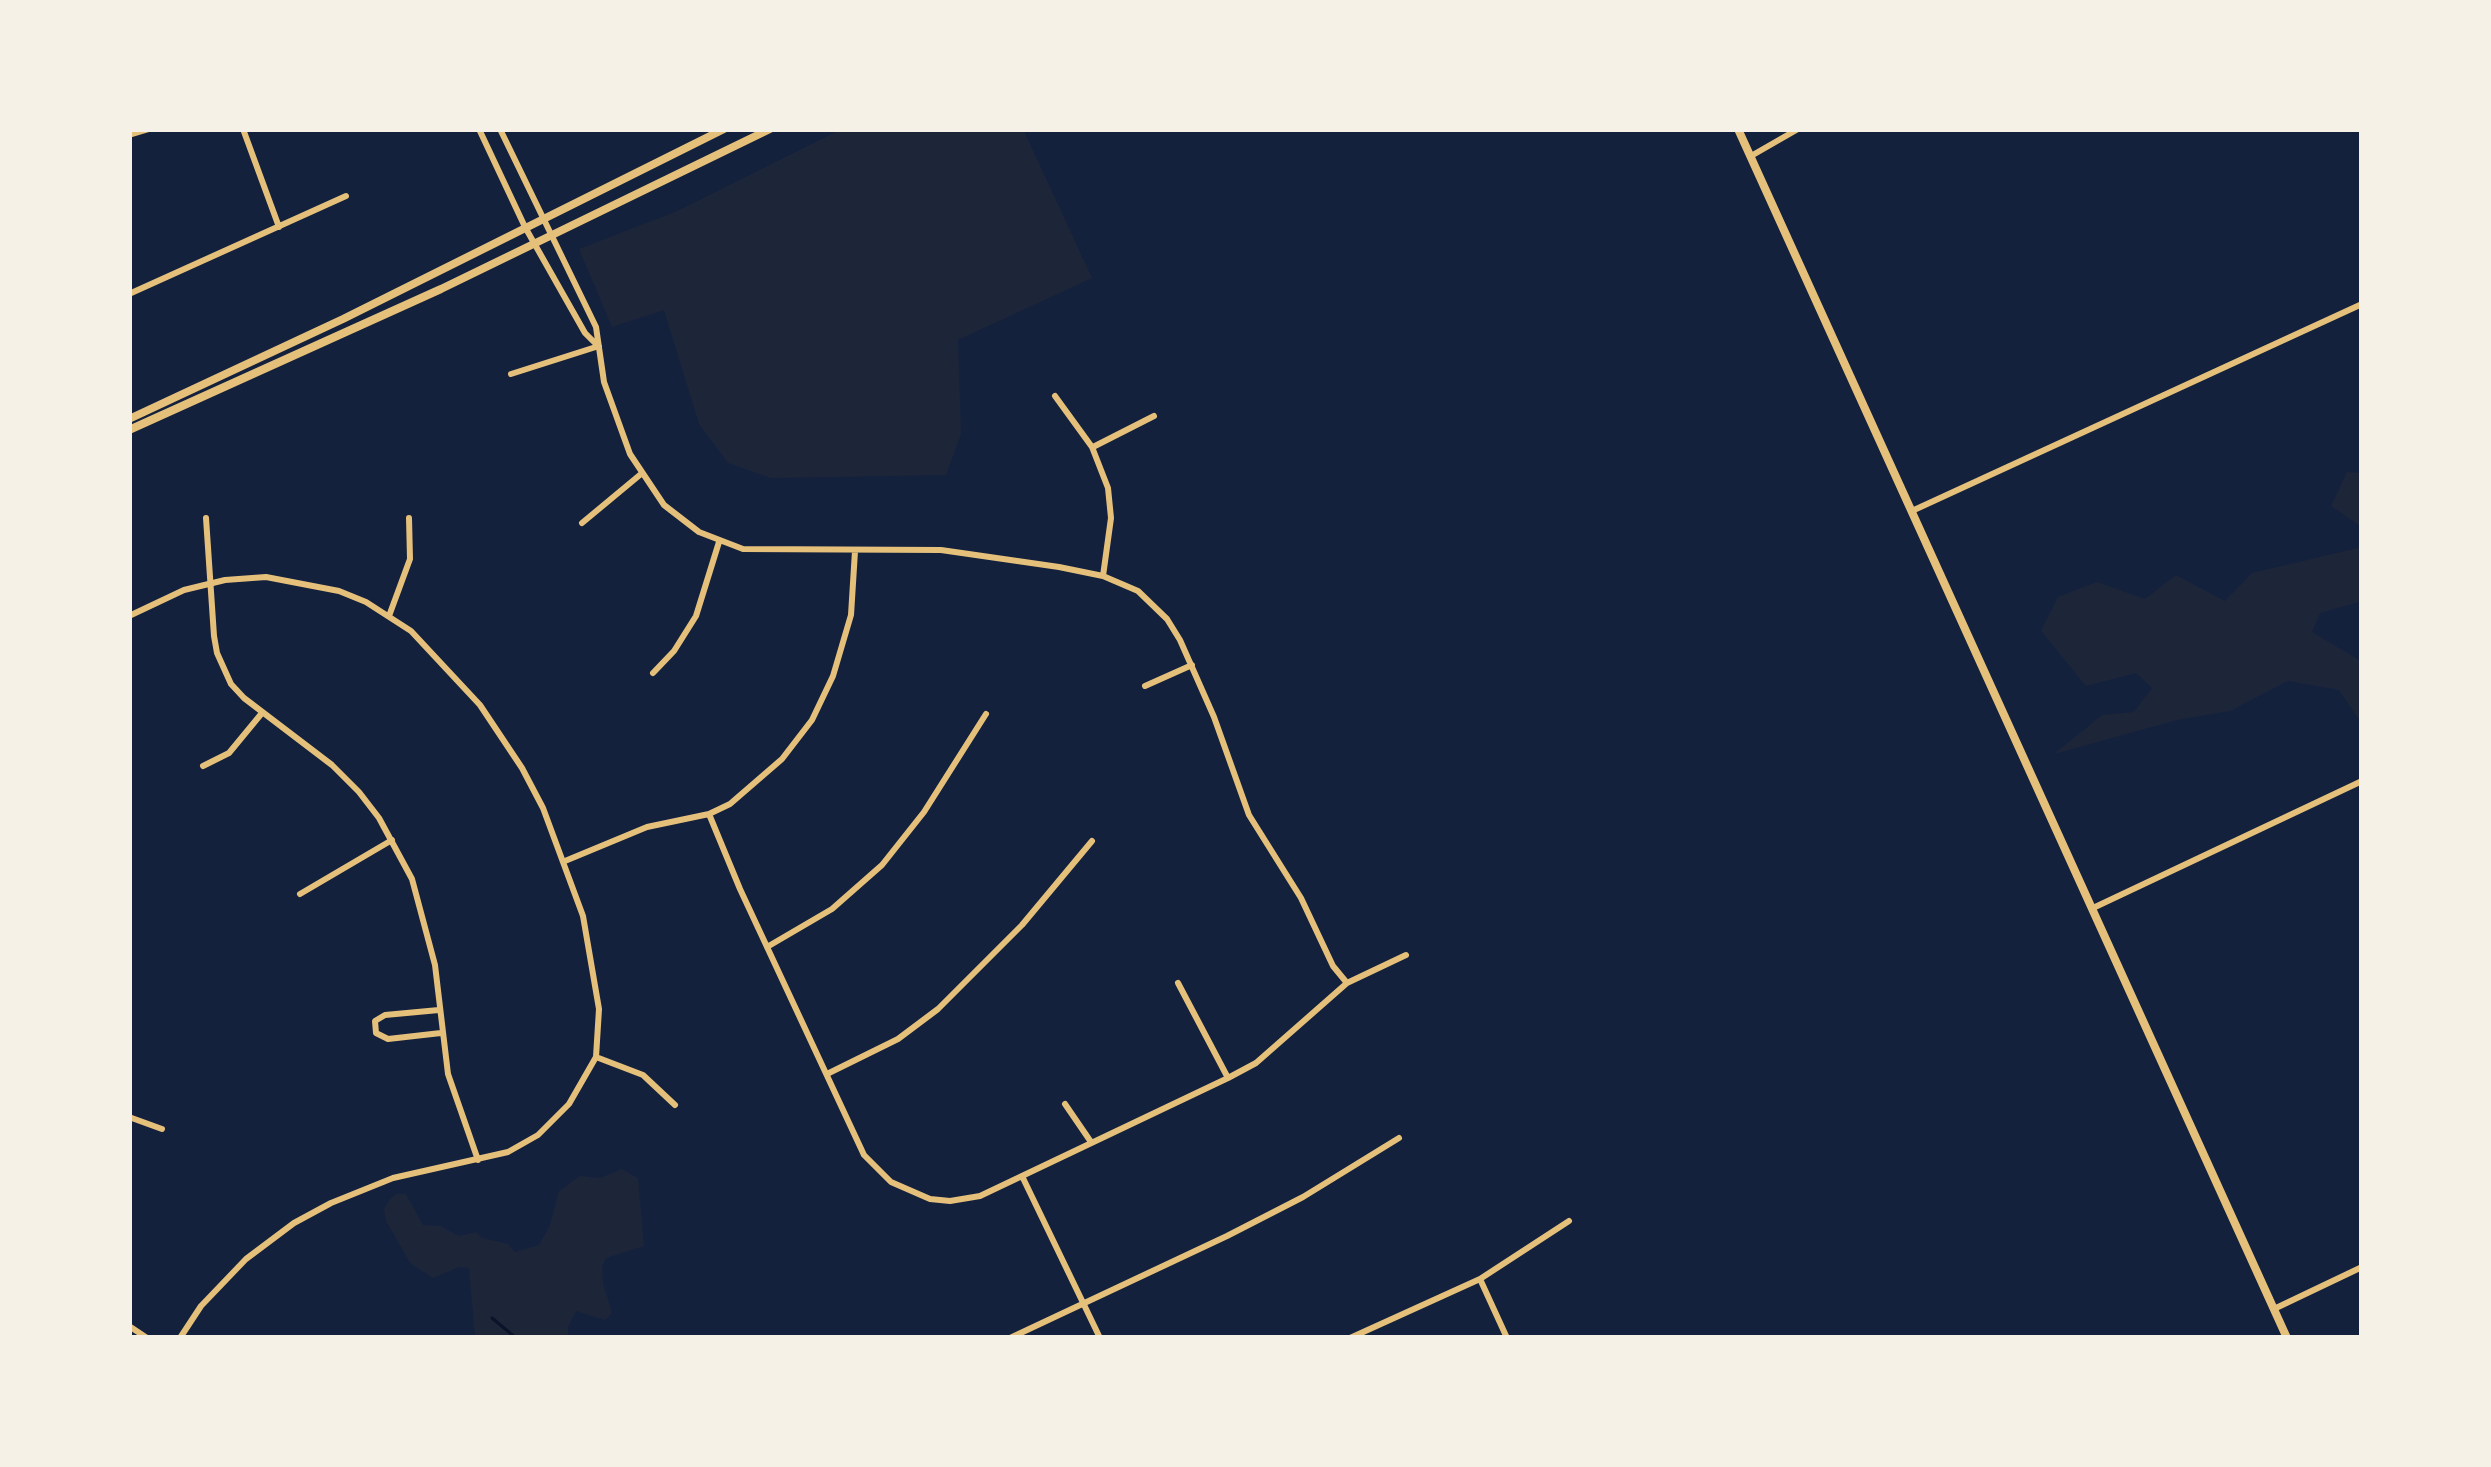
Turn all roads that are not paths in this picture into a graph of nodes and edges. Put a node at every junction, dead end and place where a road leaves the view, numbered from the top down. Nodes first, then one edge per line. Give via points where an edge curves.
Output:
1 (149, 129) edge
2 (243, 129) edge
3 (479, 129) edge
4 (500, 129) edge
5 (724, 129) edge
6 (770, 129) edge
7 (1738, 129) edge
8 (1798, 129) edge
9 (129, 135) edge
10 (1751, 156) junction
11 (346, 196) dead end
12 (545, 217) junction
13 (279, 227) junction
14 (526, 227) junction
15 (554, 234) junction
16 (535, 243) junction
17 (129, 295) edge
18 (2362, 304) edge
19 (599, 346) junction
20 (511, 374) dead end
21 (1055, 396) dead end
22 (1154, 416) dead end
23 (129, 419) edge
24 (129, 430) edge
25 (1092, 447) junction
26 (641, 475) junction
27 (1913, 510) junction
28 (206, 518) dead end
29 (409, 518) dead end
30 (582, 523) dead end
31 (719, 542) junction
32 (855, 550) junction
33 (1103, 576) junction
34 (209, 583) junction
35 (129, 616) edge
36 (389, 616) junction
37 (1192, 665) junction
38 (652, 673) dead end
39 (1145, 686) dead end
40 (262, 712) junction
41 (986, 714) dead end
42 (203, 766) dead end
43 (2362, 781) edge
44 (709, 814) junction
45 (392, 840) junction
46 (1092, 841) dead end
47 (565, 861) junction
48 (300, 894) dead end
49 (2093, 908) junction
50 (767, 947) junction
51 (1406, 955) dead end
52 (1347, 982) junction
53 (1178, 983) dead end
54 (439, 1010) junction
55 (441, 1034) junction
56 (596, 1057) junction
57 (827, 1074) junction
58 (1228, 1078) junction
59 (1065, 1104) dead end
60 (676, 1105) dead end
61 (129, 1117) edge
62 (162, 1129) dead end
63 (1399, 1138) dead end
64 (1091, 1142) junction
65 (478, 1160) junction
66 (1022, 1176) junction
67 (1569, 1221) dead end
68 (2362, 1267) edge
69 (1480, 1279) junction
70 (1081, 1304) junction
71 (2276, 1308) junction
72 (129, 1326) edge
73 (147, 1338) edge
74 (180, 1338) edge
75 (1010, 1338) edge
76 (1100, 1338) edge
77 (1350, 1338) edge
78 (1507, 1338) edge
79 (2288, 1338) edge

1 - 9 street
2 - 13 street
3 - 14 street
4 - 12 street
5 - 12 street
6 - 15 street
7 - 10 street
8 - 10 street
10 - 27 street
11 - 13 street
12 - 14 street
12 - 15 street
13 - 17 street
14 - 16 street
14 - 23 street
15 - 16 street
15 - 19 street
16 - 19 street
16 - 24 street
18 - 27 street
19 - 20 street
19 - 26 street via 604,382
21 - 25 street
22 - 25 street
25 - 33 street via 1110,504
26 - 30 street
26 - 31 street via 679,519
27 - 49 street
28 - 34 street
29 - 36 street via 410,559
31 - 32 street via 763,552
31 - 38 street via 696,616
32 - 33 street via 941,550
32 - 44 street via 851,615 823,700 764,778
33 - 37 street via 1153,604
34 - 35 street
34 - 36 street via 297,580
34 - 40 street via 222,667
36 - 47 street via 480,705 522,768
37 - 39 street
37 - 52 street via 1250,815
40 - 42 street via 229,753
40 - 45 street via 342,775
41 - 50 street via 882,865 832,909
43 - 49 street
44 - 47 street via 647,827
44 - 50 street
45 - 48 street
45 - 54 street via 429,930
46 - 57 street via 938,1010
47 - 56 street via 596,986
49 - 71 street
50 - 57 street
51 - 52 street
52 - 58 street
53 - 58 street
54 - 55 street
54 - 55 street via 385,1015 376,1033
55 - 65 street
56 - 60 street via 643,1075
56 - 65 street via 569,1104 538,1135
57 - 66 street via 864,1155 891,1182 950,1202
58 - 64 street
59 - 64 street
61 - 62 street
63 - 70 street via 1227,1237
64 - 66 street
65 - 74 street via 359,1190 294,1223 227,1277
66 - 70 street
67 - 69 street
68 - 71 street
69 - 77 street
69 - 78 street
70 - 75 street
70 - 76 street
71 - 79 street
72 - 73 street

